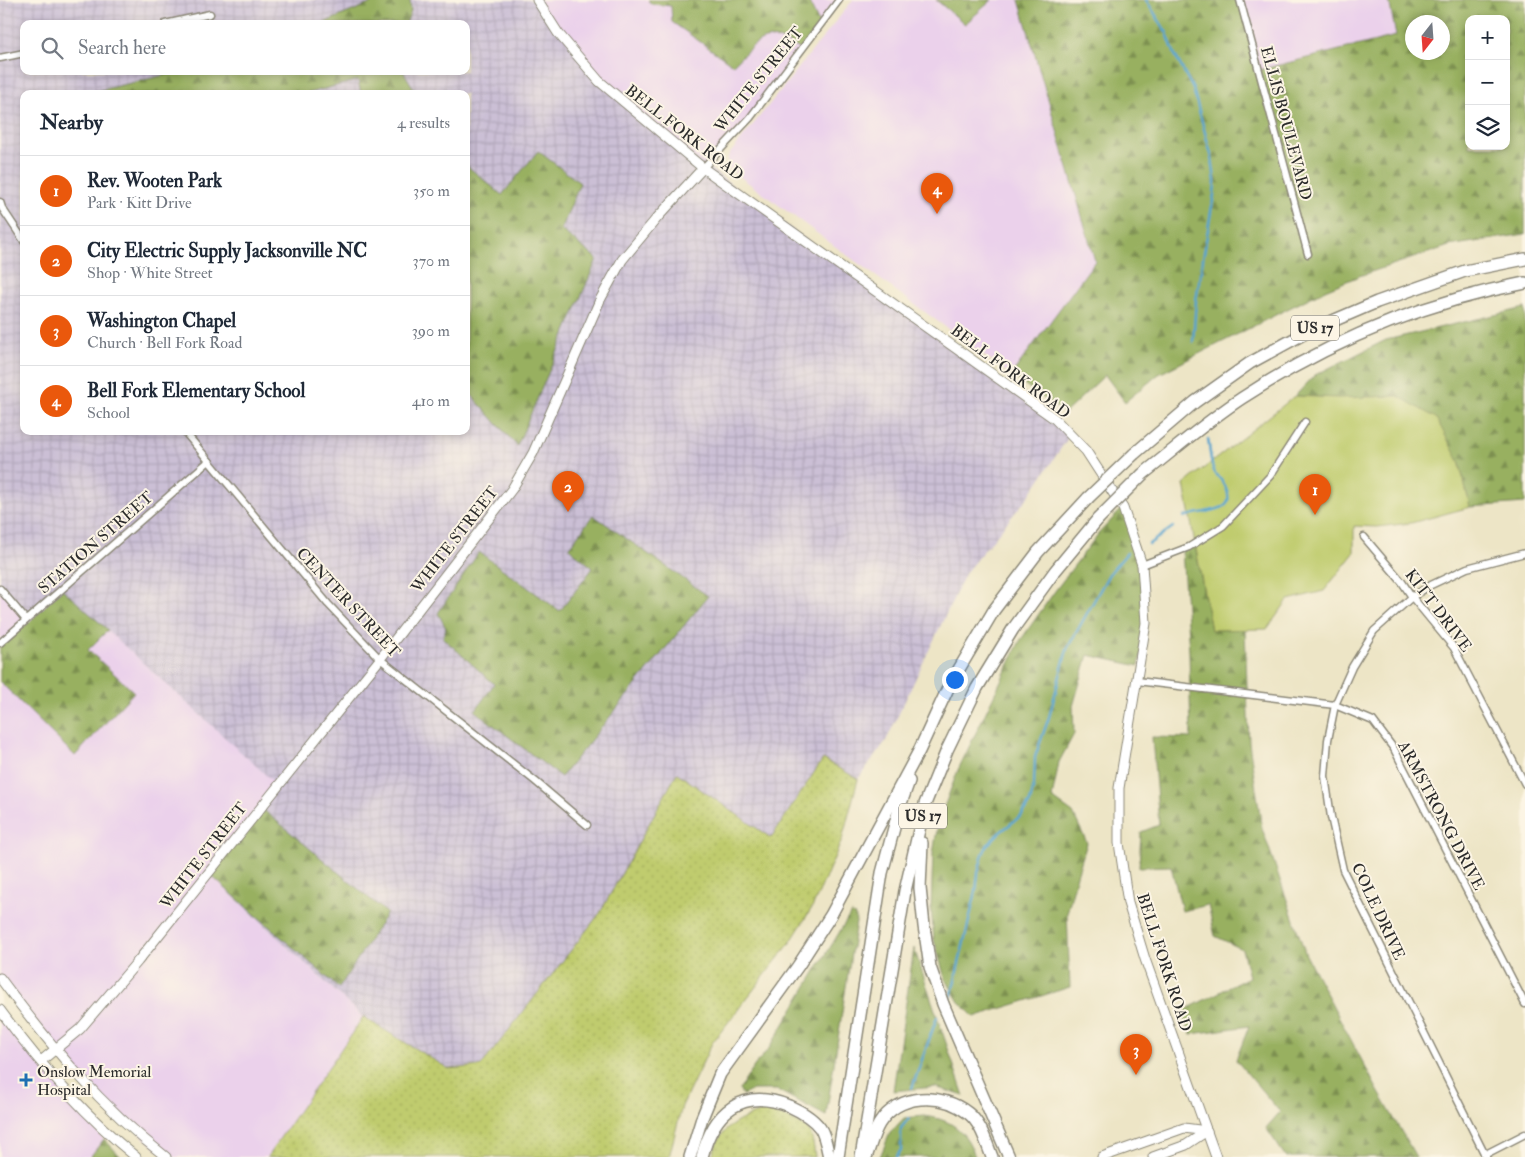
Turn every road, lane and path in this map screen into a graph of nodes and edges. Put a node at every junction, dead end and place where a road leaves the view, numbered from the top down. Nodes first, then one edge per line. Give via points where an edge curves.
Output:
1 (537, 0) edge
2 (838, 0) edge
3 (1240, 0) edge
4 (210, 14) dead end
5 (183, 20) edge
6 (20, 55) edge
7 (0, 58) edge
8 (703, 168) junction
9 (0, 202) edge
10 (20, 235) edge
11 (1308, 254) dead end
12 (1525, 259) edge
13 (1525, 283) edge
14 (1305, 422) dead end
15 (187, 435) edge
16 (209, 461) junction
17 (1364, 537) dead end
18 (1525, 553) edge
19 (1142, 565) junction
20 (0, 589) edge
21 (1412, 597) junction
22 (26, 620) junction
23 (0, 643) edge
24 (380, 659) junction
25 (1137, 681) junction
26 (1335, 705) junction
27 (919, 751) junction
28 (1525, 784) edge
29 (925, 804) junction
30 (586, 825) dead end
31 (0, 978) edge
32 (1525, 1004) edge
33 (0, 1010) edge
34 (56, 1050) junction
35 (41, 1061) junction
36 (1207, 1131) junction
37 (1525, 1134) edge
38 (1485, 1156) edge
39 (136, 1157) edge
40 (166, 1157) edge
41 (690, 1157) edge
42 (702, 1157) edge
43 (829, 1157) edge
44 (838, 1157) edge
45 (861, 1157) edge
46 (866, 1157) edge
47 (992, 1157) edge
48 (1009, 1157) edge
49 (1102, 1157) edge
50 (1153, 1157) edge
51 (1216, 1157) edge

1 - 8 main road, BELL FORK ROAD via 558,34 599,82
2 - 8 street, WHITE STREET via 750,118
3 - 11 street, ELLIS BOULEVARD
4 - 5 street
6 - 7 street
8 - 19 main road, BELL FORK ROAD via 1055,419 1086,451 1123,508
8 - 24 main road, WHITE STREET via 622,260 600,300 533,453 512,489
9 - 10 street
12 - 27 highway, US 17, bridge via 1465,270 1307,332 1250,363 1194,402 1088,498 1038,552 994,610 950,686
13 - 29 highway, US 17, bridge via 1430,306 1314,356 1242,398 1143,474 1098,519 1012,629 982,679
14 - 19 street via 1270,476 1223,526 1188,547
15 - 16 street, CENTER STREET
16 - 22 street, STATION STREET
16 - 24 street, CENTER STREET via 328,604
17 - 21 street, KITT DRIVE
18 - 21 street, COLE DRIVE via 1467,568
19 - 25 main road, BELL FORK ROAD via 1146,624
20 - 22 street
21 - 26 street, COLE DRIVE via 1374,631 1352,667
21 - 28 street, KITT DRIVE via 1454,648
22 - 23 street, STATION STREET
24 - 30 street, CENTER STREET
24 - 34 main road, WHITE STREET via 138,961 80,1029
25 - 26 street, ARMSTRONG DRIVE
25 - 36 main road, BELL FORK ROAD via 1119,788 1119,843 1126,895 1145,959
26 - 32 street, ARMSTRONG DRIVE via 1373,721 1394,749
26 - 38 street, COLE DRIVE via 1325,776 1343,870
27 - 41 highway via 831,914 798,966 720,1074
27 - 44 highway, US 17 via 882,872
29 - 45 highway, US 17 via 905,891
29 - 48 highway via 920,888 930,967
31 - 34 main road
33 - 35 main road
34 - 35 main road, WHITE STREET
34 - 40 main road via 99,1098
35 - 39 main road via 106,1132
36 - 49 main road via 1184,1128
36 - 50 main road via 1186,1144
36 - 51 main road, BELL FORK ROAD
37 - 38 street
42 - 43 highway via 714,1124 729,1109 751,1099 778,1102 803,1112 820,1128
46 - 47 highway via 879,1124 891,1111 915,1099 928,1098 953,1104 969,1114 982,1130

